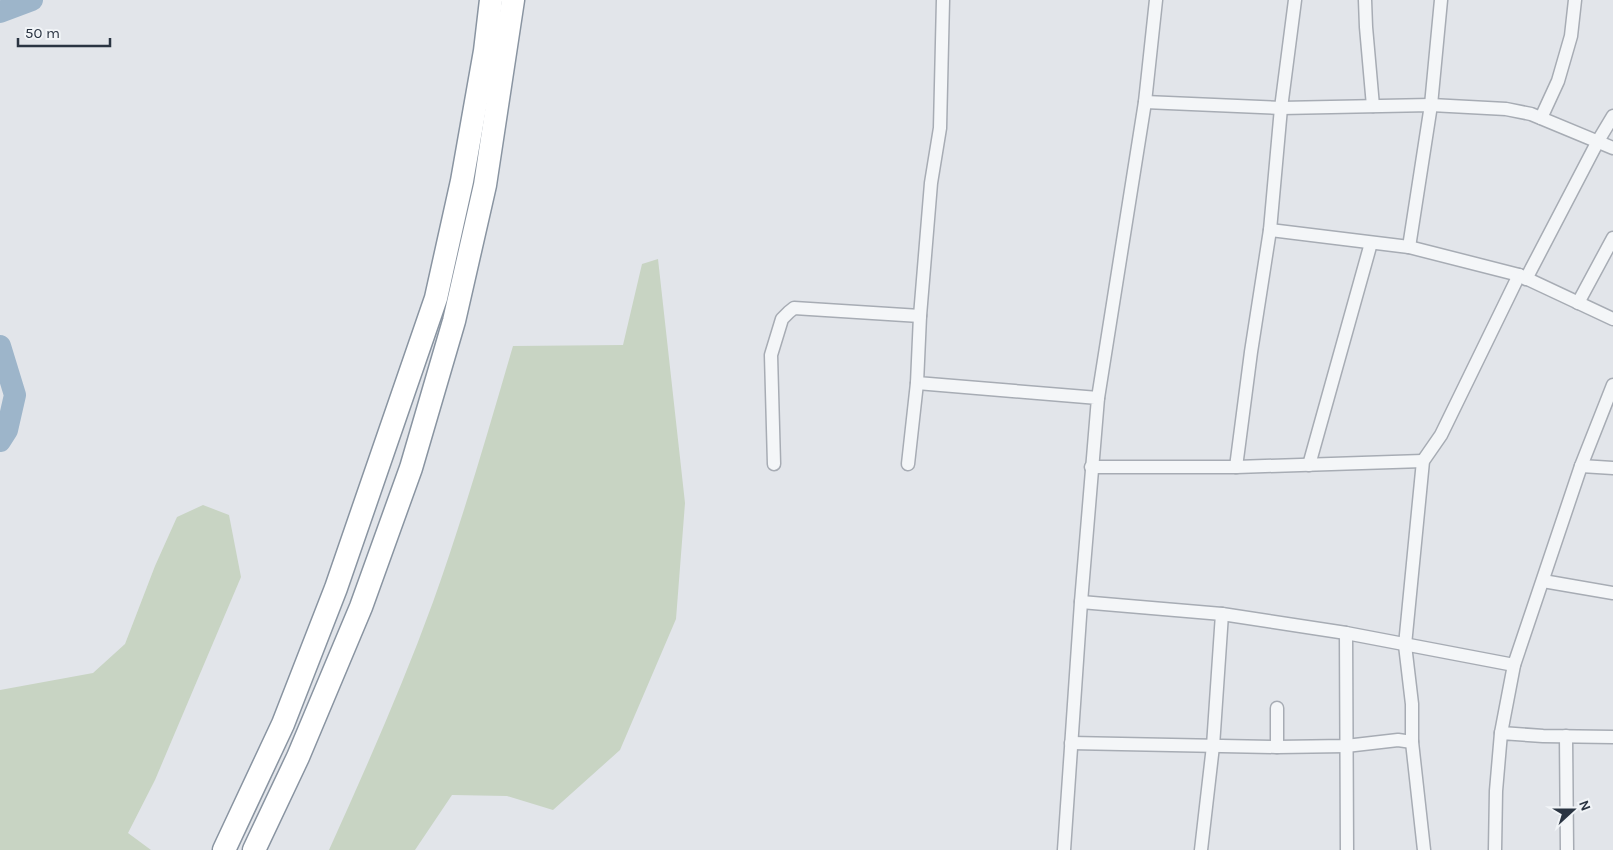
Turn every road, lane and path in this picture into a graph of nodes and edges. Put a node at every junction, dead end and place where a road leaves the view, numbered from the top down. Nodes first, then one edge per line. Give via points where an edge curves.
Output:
1 (491, 0) edge
2 (514, 0) edge
3 (943, 0) edge
4 (1156, 0) edge
5 (1295, 0) edge
6 (1365, 0) edge
7 (1441, 0) edge
8 (1575, 0) edge
9 (1145, 102) junction
10 (1431, 105) junction
11 (1373, 106) junction
12 (1281, 108) junction
13 (1613, 116) edge
14 (1541, 118) junction
15 (1598, 141) junction
16 (1613, 148) edge
17 (1270, 230) junction
18 (1613, 238) edge
19 (1371, 243) junction
20 (1410, 247) junction
21 (1522, 277) junction
22 (1578, 303) junction
23 (920, 316) junction
24 (1613, 320) edge
25 (917, 383) junction
26 (1613, 384) edge
27 (1098, 398) junction
28 (1423, 461) junction
29 (774, 464) dead end
30 (908, 464) dead end
31 (1309, 465) junction
32 (1581, 466) junction
33 (1091, 467) junction
34 (1236, 467) junction
35 (1613, 468) edge
36 (1543, 581) junction
37 (1613, 593) edge
38 (1081, 602) junction
39 (1222, 614) junction
40 (1346, 634) junction
41 (1405, 644) junction
42 (1514, 665) junction
43 (1277, 708) dead end
44 (1501, 733) junction
45 (1566, 736) junction
46 (1613, 737) edge
47 (1412, 742) junction
48 (1071, 743) junction
49 (1213, 746) junction
50 (1346, 746) junction
51 (1277, 747) junction
52 (224, 850) edge
53 (254, 850) edge
54 (1064, 850) edge
55 (1201, 850) edge
56 (1347, 850) edge
57 (1424, 850) edge
58 (1495, 850) edge
59 (1567, 850) edge

1 - 52 highway via 463,172 436,298 336,588 283,724
2 - 53 highway via 485,185 454,321 411,468 361,607
3 - 23 street via 940,128 931,183
4 - 9 street
5 - 12 street
6 - 11 street
7 - 10 street
8 - 14 street via 1572,36 1558,81
9 - 12 street
9 - 27 street
10 - 11 street
10 - 14 street via 1506,109
10 - 20 street
11 - 12 street
12 - 17 street
13 - 15 street
14 - 15 street
15 - 16 street
15 - 21 street
17 - 19 street
17 - 34 street
18 - 22 street
19 - 20 street
19 - 31 street
20 - 21 street
21 - 22 street
21 - 28 street via 1441,435
22 - 24 street
23 - 25 street
23 - 29 street via 794,308 782,319 771,355
25 - 27 street
25 - 30 street
26 - 32 street
27 - 33 street
28 - 31 street
28 - 41 street
31 - 34 street
32 - 35 street
32 - 36 street
33 - 34 street
33 - 38 street
36 - 37 street
36 - 42 street
38 - 39 street
38 - 48 street
39 - 40 street
39 - 49 street
40 - 41 street
40 - 50 street
41 - 42 street
41 - 47 street via 1412,704
42 - 44 street
43 - 51 street
44 - 45 street
44 - 58 street
45 - 46 street
45 - 59 street
47 - 50 street via 1398,740
47 - 57 street
48 - 49 street
48 - 54 street
49 - 51 street
49 - 55 street
50 - 51 street
50 - 56 street

